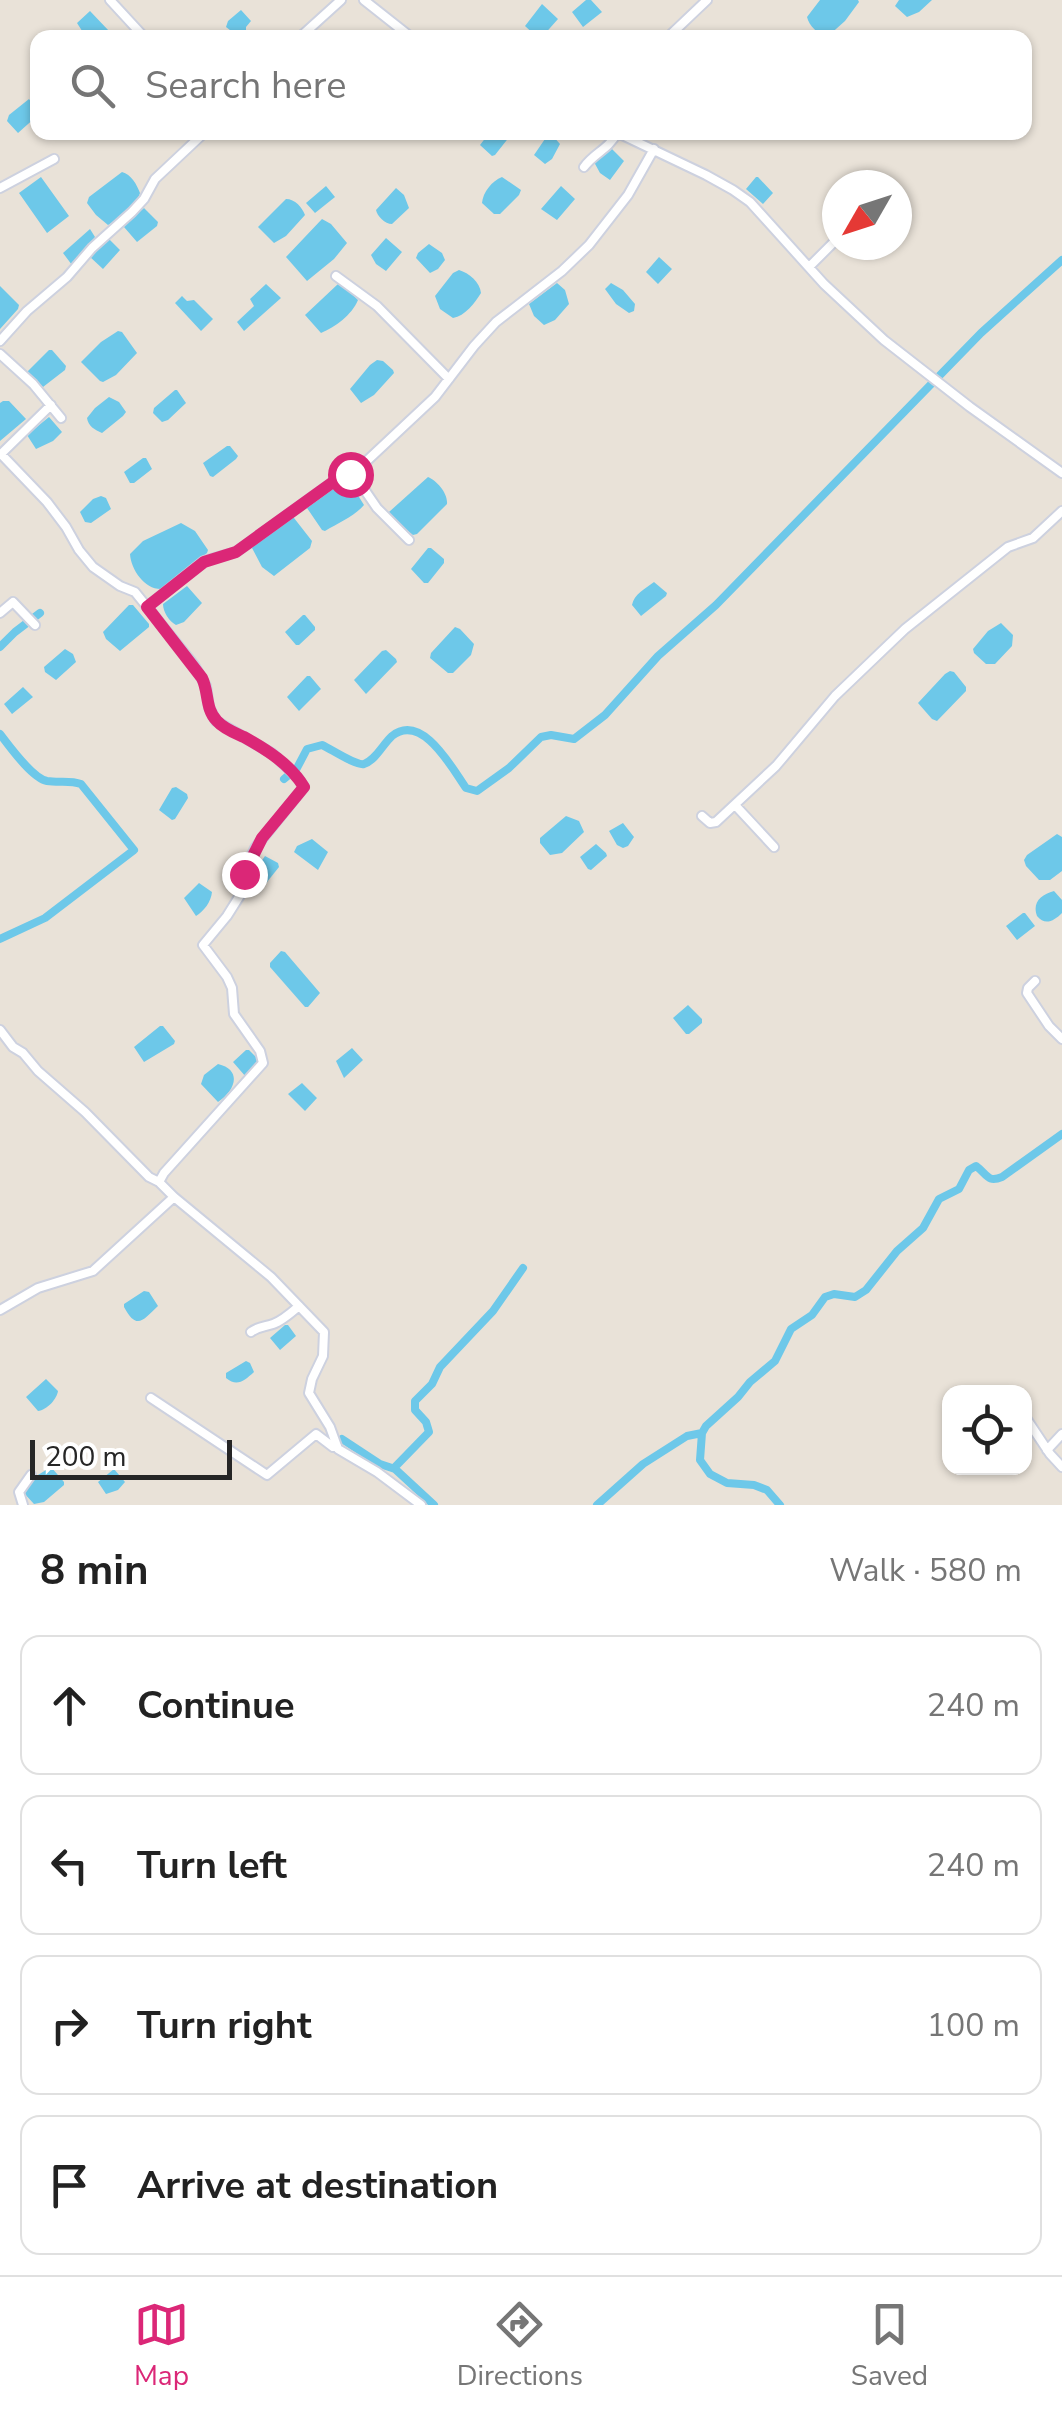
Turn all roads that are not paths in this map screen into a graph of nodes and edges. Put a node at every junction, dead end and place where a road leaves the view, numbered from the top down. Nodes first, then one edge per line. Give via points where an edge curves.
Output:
1 (110, 0) edge
2 (341, 0) edge
3 (364, 0) edge
4 (707, 0) edge
5 (138, 30) edge
6 (308, 30) edge
7 (402, 30) edge
8 (676, 30) edge
9 (197, 140) edge
10 (612, 140) edge
11 (632, 140) edge
12 (654, 150) junction
13 (54, 159) dead end
14 (584, 167) dead end
15 (0, 188) edge
16 (822, 253) edge
17 (808, 267) junction
18 (336, 276) dead end
19 (0, 341) edge
20 (0, 354) edge
21 (449, 378) junction
22 (51, 405) junction
23 (61, 418) dead end
24 (1062, 472) edge
25 (353, 473) junction
26 (1062, 511) edge
27 (409, 540) dead end
28 (147, 607) junction
29 (0, 613) edge
30 (36, 625) dead end
31 (735, 805) junction
32 (702, 816) dead end
33 (774, 847) dead end
34 (1035, 981) dead end
35 (0, 1030) edge
36 (1062, 1038) edge
37 (159, 1182) junction
38 (174, 1196) junction
39 (299, 1306) junction
40 (0, 1310) edge
41 (251, 1332) dead end
42 (150, 1398) dead end
43 (1032, 1426) edge
44 (1062, 1434) edge
45 (338, 1446) junction
46 (1048, 1450) junction
47 (1062, 1467) edge
48 (31, 1475) dead end
49 (23, 1505) edge
50 (421, 1505) edge

1 - 5 street
2 - 6 street
3 - 7 street
4 - 8 street
9 - 19 street
10 - 14 street
11 - 12 street
12 - 17 street via 750,202
12 - 21 street via 590,245 496,322
13 - 15 street
16 - 17 street
17 - 24 street via 930,377
18 - 21 street via 378,306
20 - 22 street
21 - 25 street
22 - 23 street
22 - 28 street via 1,454 93,567
25 - 27 street
25 - 28 street via 236,552 204,562
26 - 31 street via 905,628
28 - 37 street via 202,678 216,721 273,754 304,787 256,848 244,889 203,944 227,977 234,1014 264,1063
29 - 30 street via 12,602
31 - 32 street via 713,823
31 - 33 street
34 - 36 street via 1027,994
35 - 37 street
37 - 38 street
38 - 39 street
38 - 40 street via 93,1271 38,1288
39 - 41 street
39 - 45 street via 324,1332 309,1393
42 - 45 street via 266,1475 316,1434
43 - 46 street
44 - 46 street
45 - 50 street
46 - 47 street
48 - 49 street via 19,1492

